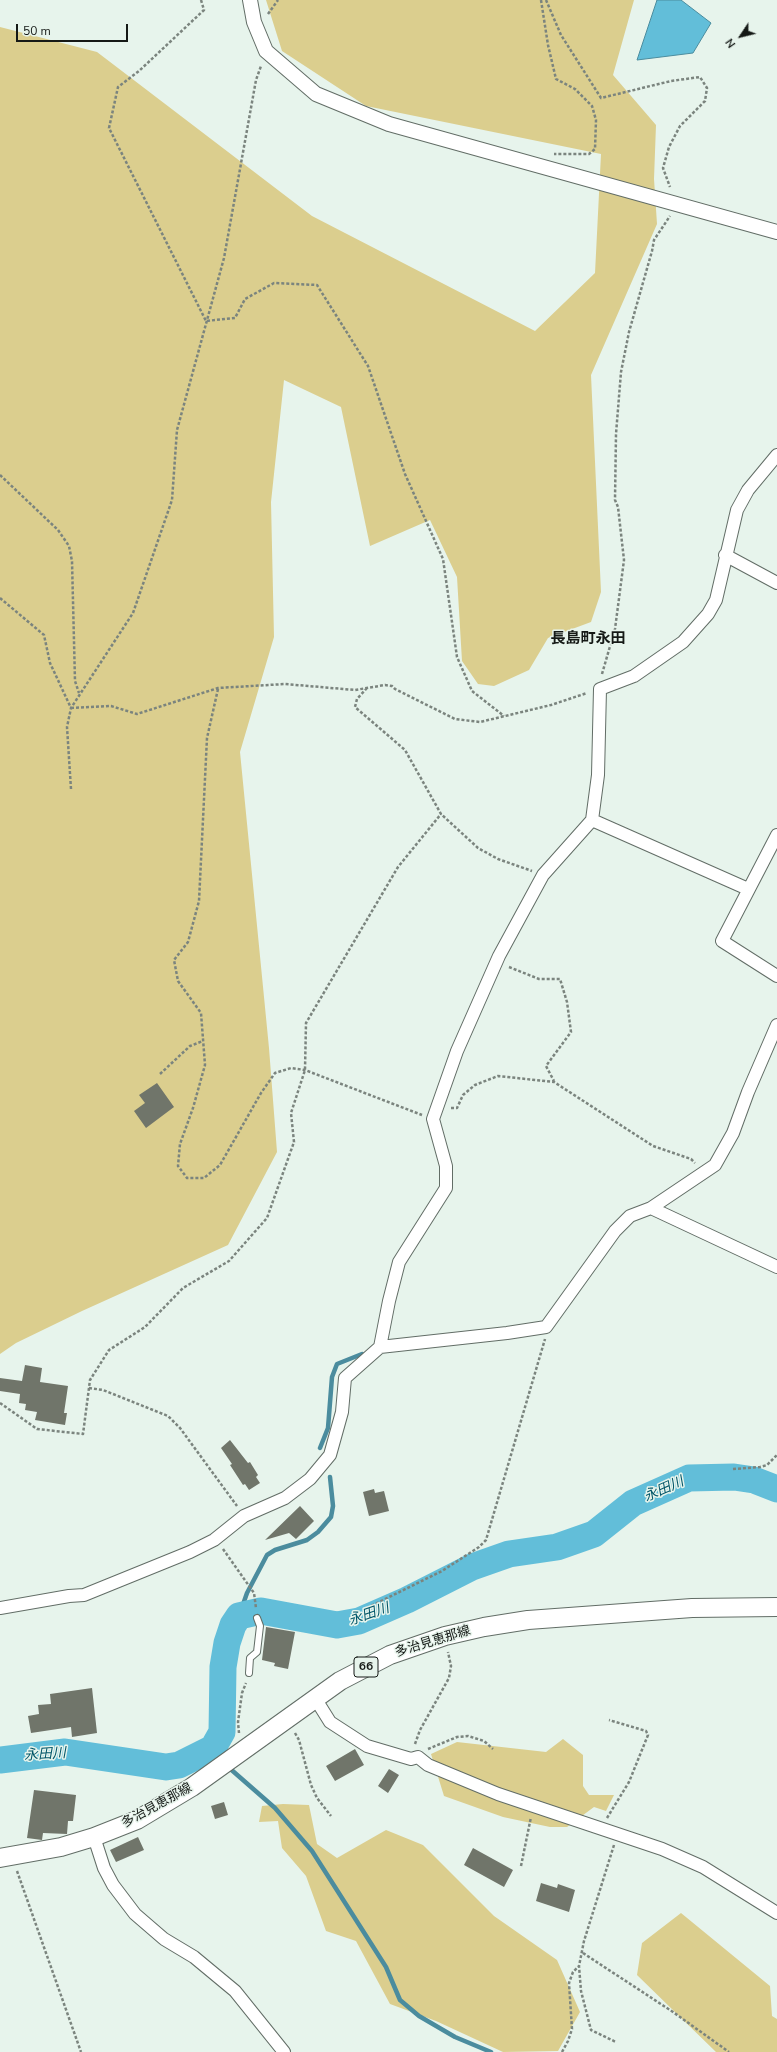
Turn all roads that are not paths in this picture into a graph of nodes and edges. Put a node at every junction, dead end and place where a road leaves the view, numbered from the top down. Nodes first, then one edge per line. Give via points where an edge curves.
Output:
1 (250, 0) edge
2 (777, 232) edge
3 (777, 455) edge
4 (726, 556) junction
5 (777, 583) edge
6 (592, 820) junction
7 (777, 835) edge
8 (748, 888) junction
9 (777, 976) edge
10 (777, 1025) edge
11 (650, 1208) junction
12 (777, 1267) edge
13 (380, 1347) junction
14 (777, 1607) edge
15 (0, 1608) edge
16 (257, 1618) dead end
17 (250, 1673) road end
18 (315, 1698) junction
19 (94, 1837) junction
20 (6, 1857) edge
21 (777, 1913) edge
22 (284, 2052) edge

1 - 2 street via 254,22 266,51 316,94 389,124
3 - 4 street via 748,490 737,510
4 - 5 street
4 - 6 street via 716,600 708,614 683,642 634,676 600,689 598,775
6 - 8 street
6 - 13 street via 543,875 496,963 457,1051 434,1114 446,1166 446,1188 399,1262 388,1302
7 - 8 street
8 - 9 street via 722,941
10 - 11 street via 733,1133 715,1165
11 - 12 street
11 - 13 street via 630,1216 615,1231 546,1327
13 - 15 street via 345,1378 342,1412 330,1455 310,1480 285,1498 244,1516 216,1538 190,1552 84,1595
14 - 18 main road, 多治見恵那線 / 66 via 692,1608 528,1620 484,1627 445,1636 390,1655 340,1681
16 - 17 lane via 260,1626 257,1652 250,1658
18 - 19 main road, 多治見恵那線 / 66 via 192,1787 137,1820
18 - 21 street via 330,1722 367,1746 411,1759 418,1757 428,1765 456,1778 662,1849 703,1867
19 - 20 main road, 多治見恵那線 / 66 via 61,1847
19 - 22 street via 113,1886 135,1914 164,1939 194,1957 235,1991

